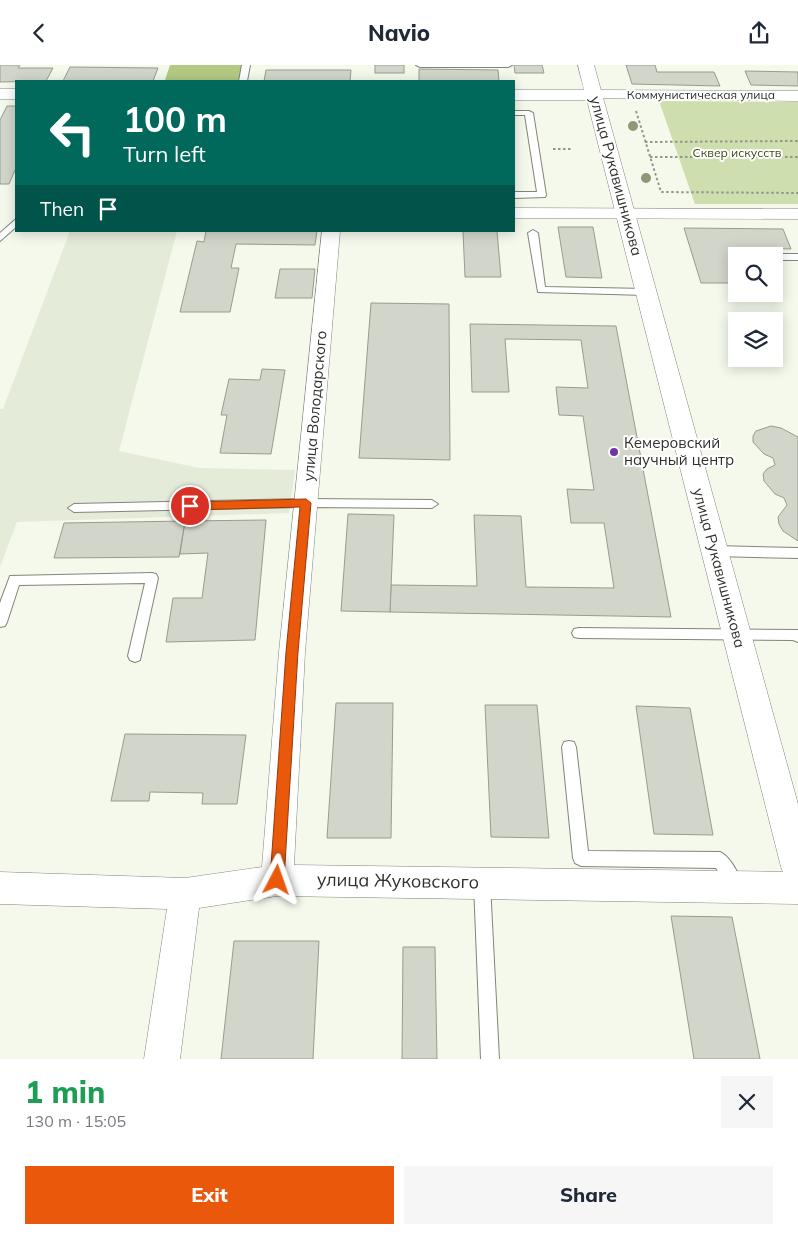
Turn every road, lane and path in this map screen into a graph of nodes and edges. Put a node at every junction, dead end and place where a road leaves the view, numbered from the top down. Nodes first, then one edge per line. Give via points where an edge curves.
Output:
1 (246, 65) edge
2 (420, 65) edge
3 (508, 65) edge
4 (586, 65) edge
5 (242, 80) edge
6 (0, 94) edge
7 (15, 94) edge
8 (515, 95) edge
9 (594, 95) junction
10 (798, 96) edge
11 (635, 109) dead end
12 (515, 113) edge
13 (798, 141) edge
14 (646, 142) junction
15 (650, 157) junction
16 (798, 157) edge
17 (798, 193) edge
18 (515, 195) edge
19 (515, 213) edge
20 (626, 214) junction
21 (797, 216) edge
22 (15, 222) edge
23 (332, 232) edge
24 (533, 233) dead end
25 (0, 238) edge
26 (783, 257) edge
27 (798, 257) edge
28 (646, 292) junction
29 (306, 503) junction
30 (432, 504) dead end
31 (74, 508) dead end
32 (715, 551) junction
33 (798, 553) edge
34 (0, 622) edge
35 (579, 633) dead end
36 (737, 635) junction
37 (798, 637) edge
38 (135, 656) dead end
39 (569, 747) dead end
40 (792, 823) edge
41 (798, 867) edge
42 (277, 880) junction
43 (482, 881) junction
44 (736, 887) junction
45 (0, 888) edge
46 (798, 888) edge
47 (186, 894) junction
48 (162, 1059) edge
49 (490, 1059) edge

1 - 5 lane
2 - 3 lane
4 - 9 street, улица Рукавишникова
6 - 7 street
8 - 9 street, Коммунистическая улица
9 - 10 street, Коммунистическая улица
9 - 20 street, улица Рукавишникова
11 - 14 path
12 - 18 lane via 529,113 542,195
13 - 14 path
14 - 15 path
15 - 16 path
15 - 17 path via 661,192
19 - 20 street
20 - 21 street
20 - 28 street, улица Рукавишникова
22 - 25 lane
23 - 29 street, улица Володарского
24 - 28 lane via 541,290
26 - 27 lane
28 - 32 street, улица Рукавишникова
29 - 30 lane
29 - 31 lane
29 - 42 street, улица Володарского via 292,652
32 - 33 lane
32 - 36 street, улица Рукавишникова
34 - 38 lane via 14,580 152,578
35 - 36 lane
36 - 37 lane
36 - 40 street, улица Рукавишникова
39 - 44 lane via 581,858 720,861
40 - 41 street, улица Рукавишникова
42 - 43 street, улица Жуковского
42 - 47 street, улица Жуковского
43 - 44 street, улица Жуковского
43 - 49 lane
44 - 46 street, улица Жуковского
45 - 47 street, улица Жуковского
47 - 48 street

